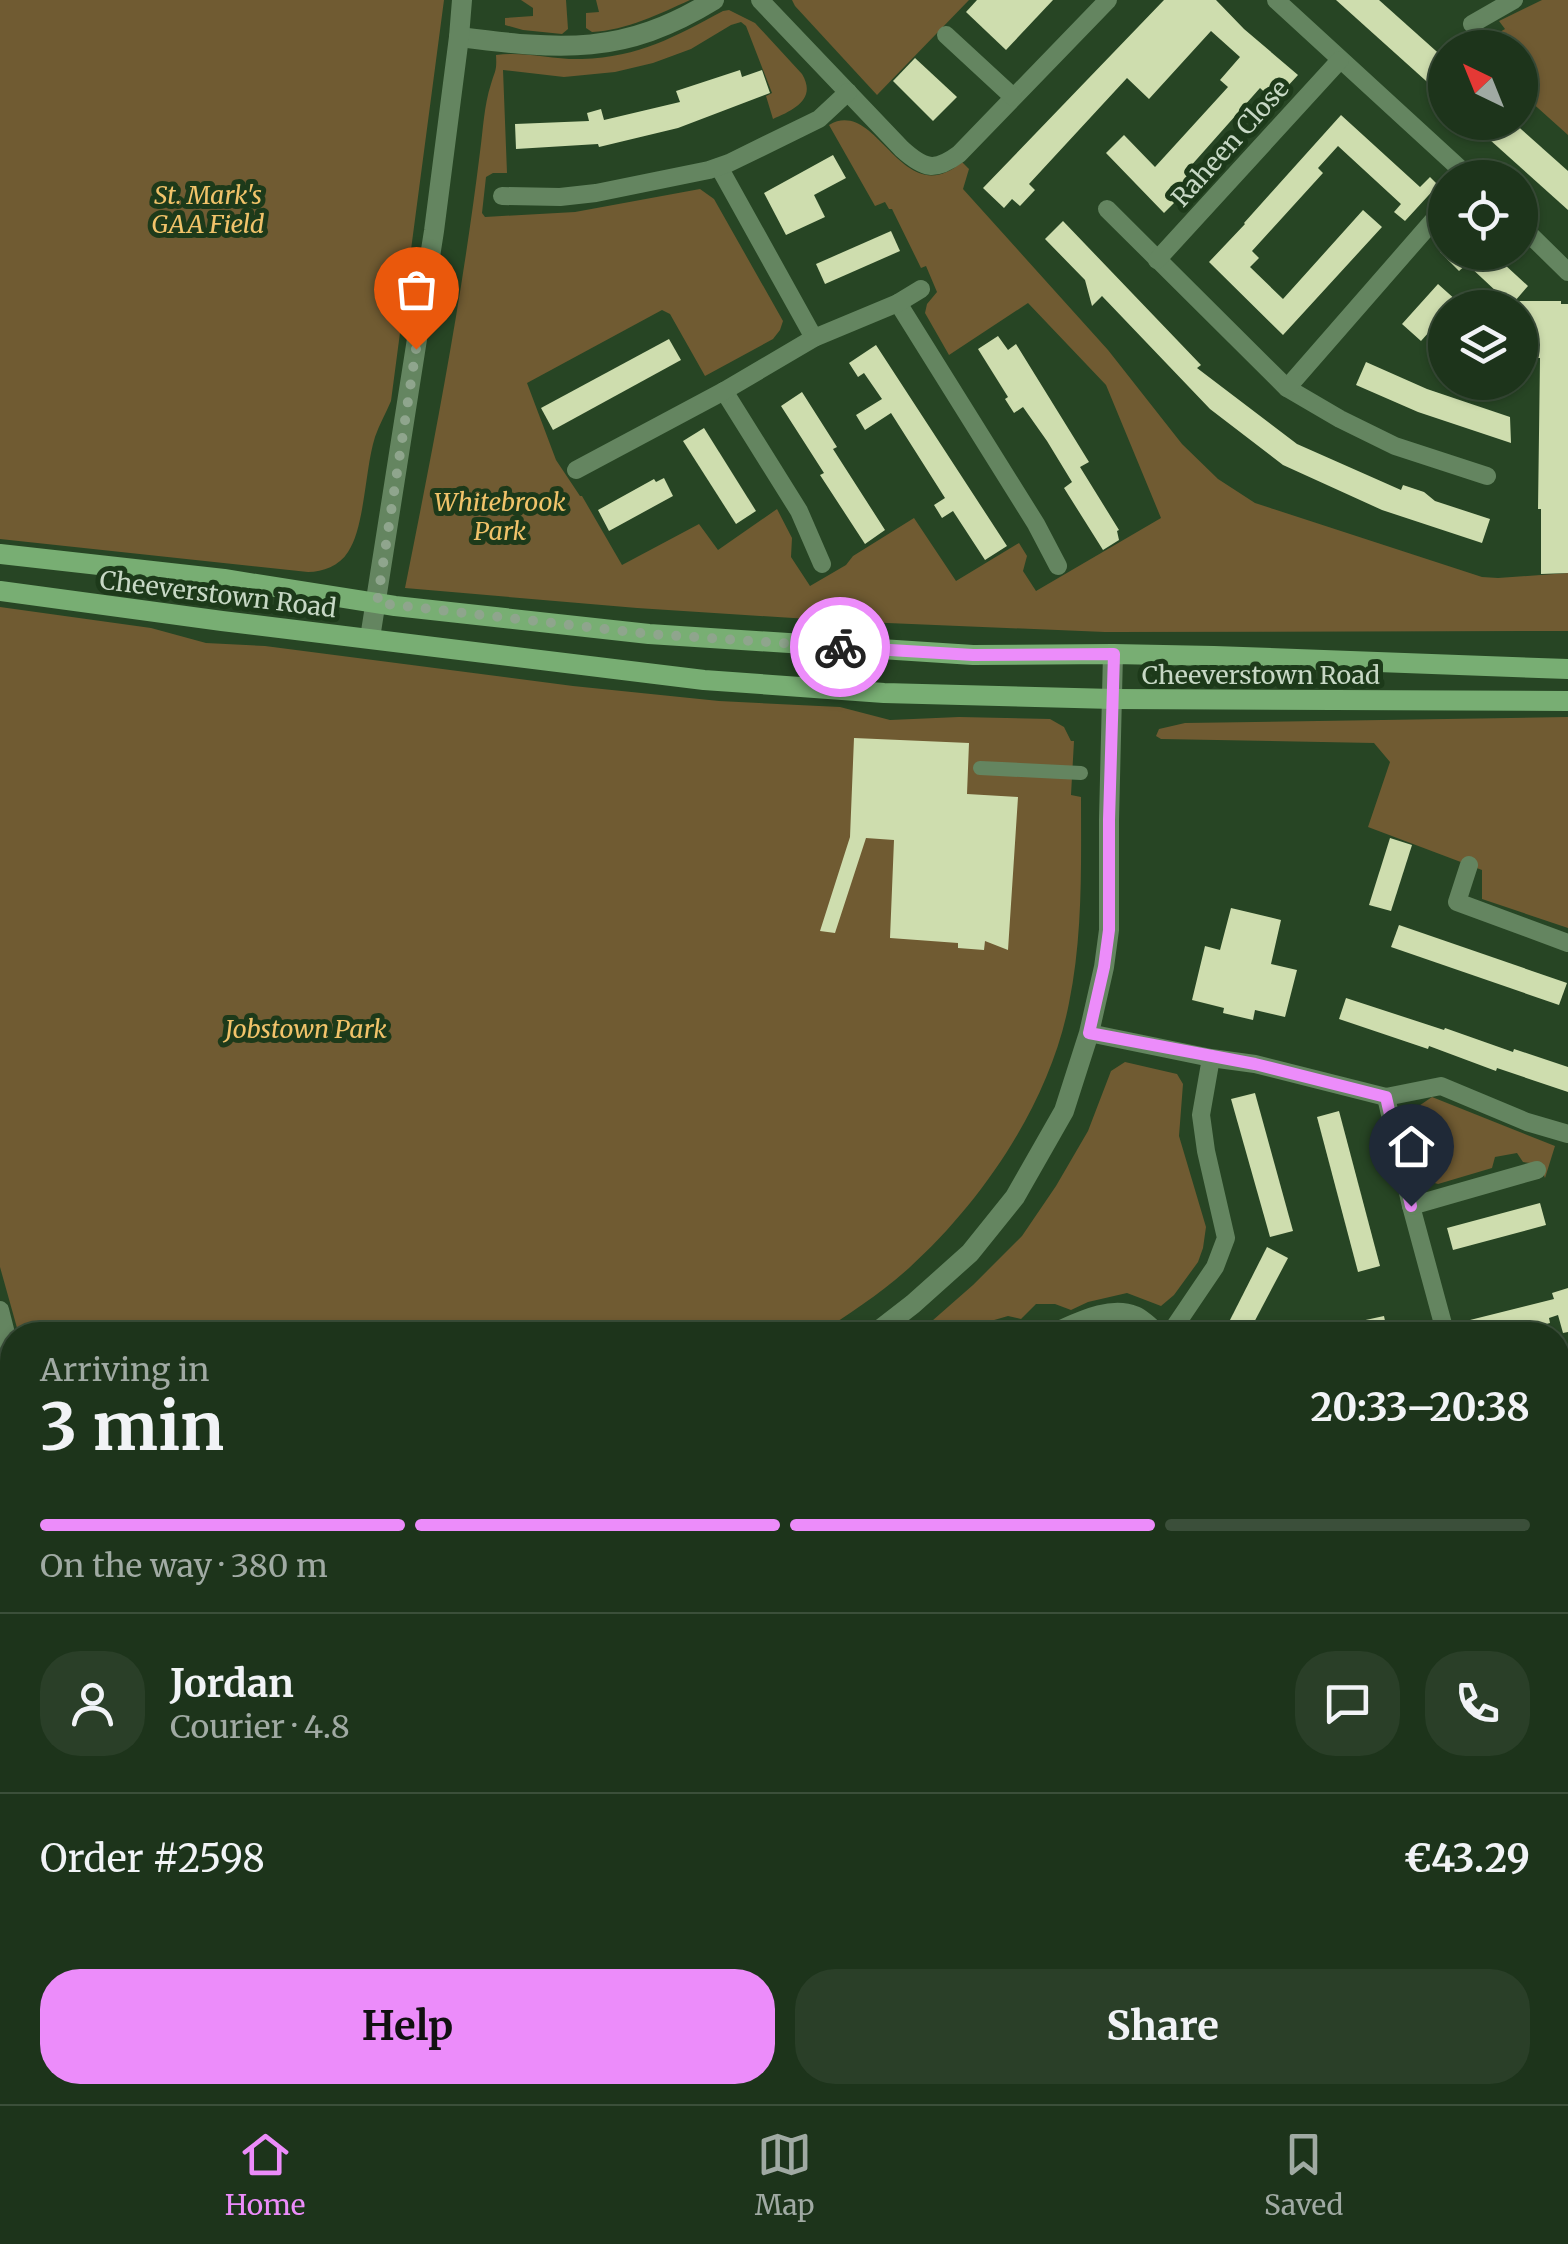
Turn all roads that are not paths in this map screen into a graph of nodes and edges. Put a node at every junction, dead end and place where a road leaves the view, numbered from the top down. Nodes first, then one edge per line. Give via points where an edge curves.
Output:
1 (462, 0) edge
2 (714, 0) edge
3 (760, 0) edge
4 (1108, 0) edge
5 (1276, 0) edge
6 (1514, 0) edge
7 (1472, 24) dead end
8 (946, 35) dead end
9 (459, 37) junction
10 (1340, 60) junction
11 (848, 92) junction
12 (1013, 97) junction
13 (1450, 160) edge
14 (719, 167) junction
15 (502, 196) dead end
16 (1107, 209) dead end
17 (1428, 226) edge
18 (1538, 243) edge
19 (1157, 260) junction
20 (1568, 272) edge
21 (922, 288) dead end
22 (898, 303) junction
23 (814, 338) junction
24 (1287, 388) junction
25 (724, 391) junction
26 (576, 470) dead end
27 (1487, 476) dead end
28 (0, 554) edge
29 (822, 564) dead end
30 (1058, 566) dead end
31 (0, 591) edge
32 (377, 603) junction
33 (370, 638) junction
34 (1114, 654) junction
35 (1568, 668) edge
36 (1112, 699) junction
37 (1568, 701) edge
38 (980, 768) dead end
39 (1081, 774) dead end
40 (1469, 865) dead end
41 (1568, 942) edge
42 (1089, 1033) junction
43 (1211, 1058) junction
44 (1386, 1097) junction
45 (1568, 1134) edge
46 (1538, 1170) dead end
47 (1411, 1206) junction
48 (890, 1322) edge
49 (1082, 1322) edge
50 (1145, 1322) edge
51 (1178, 1322) edge
52 (1442, 1322) edge

1 - 9 street
2 - 9 street via 654,31 595,46
3 - 11 street
4 - 12 street
5 - 10 street
6 - 7 street
8 - 12 street
9 - 32 street
10 - 13 street
10 - 19 street, Raheen Close
11 - 12 street via 918,163 931,166 960,154
11 - 14 street via 819,118
14 - 15 street via 596,193
14 - 23 street
16 - 19 street
17 - 24 street
18 - 20 street
19 - 24 street
21 - 22 street
22 - 23 street
22 - 30 street
23 - 25 street
24 - 27 street via 1395,446
25 - 26 street
25 - 29 street via 799,510
28 - 32 main road, Cheeverstown Road
31 - 33 main road, Cheeverstown Road
32 - 33 street
32 - 34 main road, Cheeverstown Road via 649,634 973,655
33 - 36 main road, Cheeverstown Road via 704,680
34 - 35 main road, Cheeverstown Road
34 - 36 street
36 - 37 main road, Cheeverstown Road
36 - 42 street via 1109,930
38 - 39 street
40 - 41 street via 1456,902
42 - 43 street
42 - 48 street via 1064,1111 1015,1197 970,1254
43 - 44 street
43 - 51 street via 1201,1115 1226,1238 1216,1267
44 - 45 street via 1441,1086
44 - 47 street
46 - 47 street
47 - 52 street
49 - 50 street via 1119,1312

